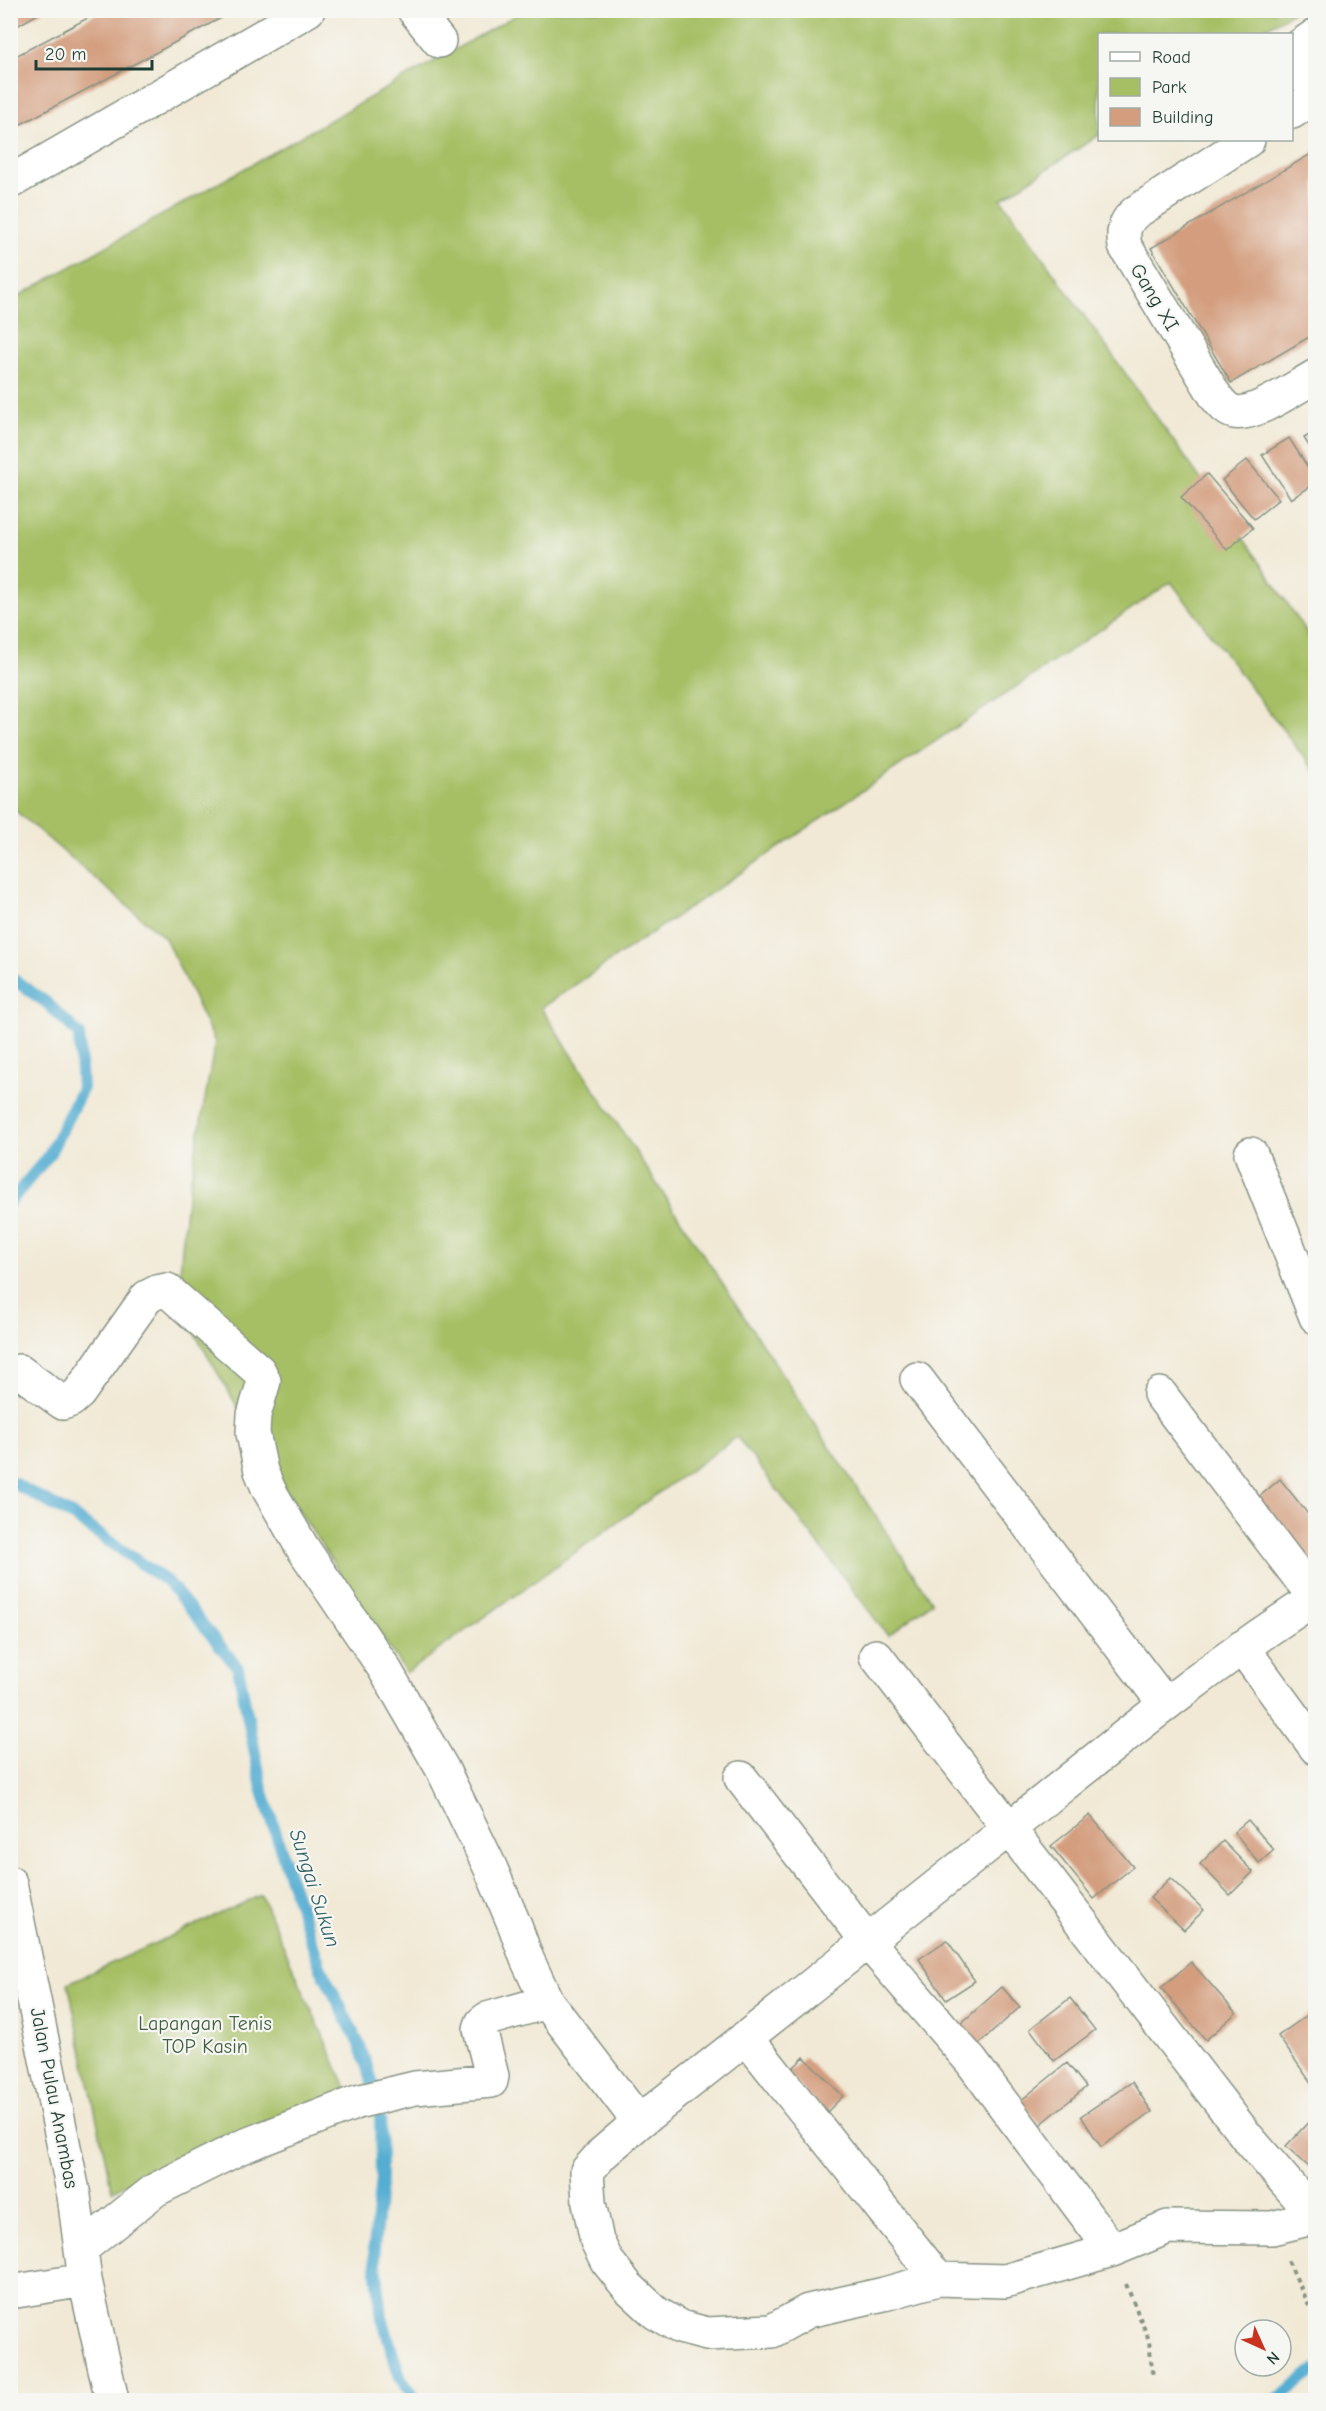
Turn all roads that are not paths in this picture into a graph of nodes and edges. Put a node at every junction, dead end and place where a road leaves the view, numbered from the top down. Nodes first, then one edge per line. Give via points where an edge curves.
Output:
1 (308, 10) edge
2 (414, 10) edge
3 (1316, 35) edge
4 (439, 41) dead end
5 (1316, 91) edge
6 (1316, 96) edge
7 (1293, 111) edge
8 (1246, 141) edge
9 (10, 182) edge
10 (1316, 376) edge
11 (1251, 1154) dead end
12 (1316, 1317) edge
13 (20, 1371) dead end
14 (917, 1379) dead end
15 (1160, 1394) dead end
16 (1315, 1598) edge
17 (1242, 1647) junction
18 (876, 1656) dead end
19 (1164, 1703) junction
20 (1316, 1748) edge
21 (741, 1778) dead end
22 (1009, 1829) junction
23 (10, 1883) edge
24 (868, 1942) junction
25 (547, 2002) junction
26 (747, 2037) junction
27 (639, 2122) junction
28 (1316, 2217) edge
29 (1112, 2250) junction
30 (83, 2264) junction
31 (938, 2279) junction
32 (10, 2292) edge
33 (112, 2400) edge

1 - 9 street
2 - 4 street
3 - 5 street via 1300,46 1294,56
6 - 7 street
8 - 10 street, Gang XI via 1128,218 1125,246 1227,409 1252,411
11 - 12 street
13 - 25 street via 63,1403 71,1400 147,1297 167,1290 260,1371 264,1381 253,1432 269,1490 302,1547 384,1668 443,1770 490,1867
14 - 19 street
15 - 16 street
16 - 17 street
17 - 19 street
17 - 20 street
18 - 22 street
19 - 22 street
21 - 24 street
22 - 24 street
22 - 28 street via 1247,2137
23 - 30 street, Jalan Pulau Anambas via 69,2173
24 - 26 street
24 - 29 street via 971,2061
25 - 27 street
25 - 30 street via 487,2019 482,2024 491,2081 415,2088 357,2102 241,2147 155,2190
26 - 27 street
26 - 31 street
27 - 31 street via 587,2171 593,2222 607,2261 628,2287 656,2313 680,2327 707,2334 772,2331 808,2311
28 - 29 street via 1272,2228 1168,2228
29 - 31 street via 1005,2281
30 - 32 street
30 - 33 street, Jalan Pulau Anambas

